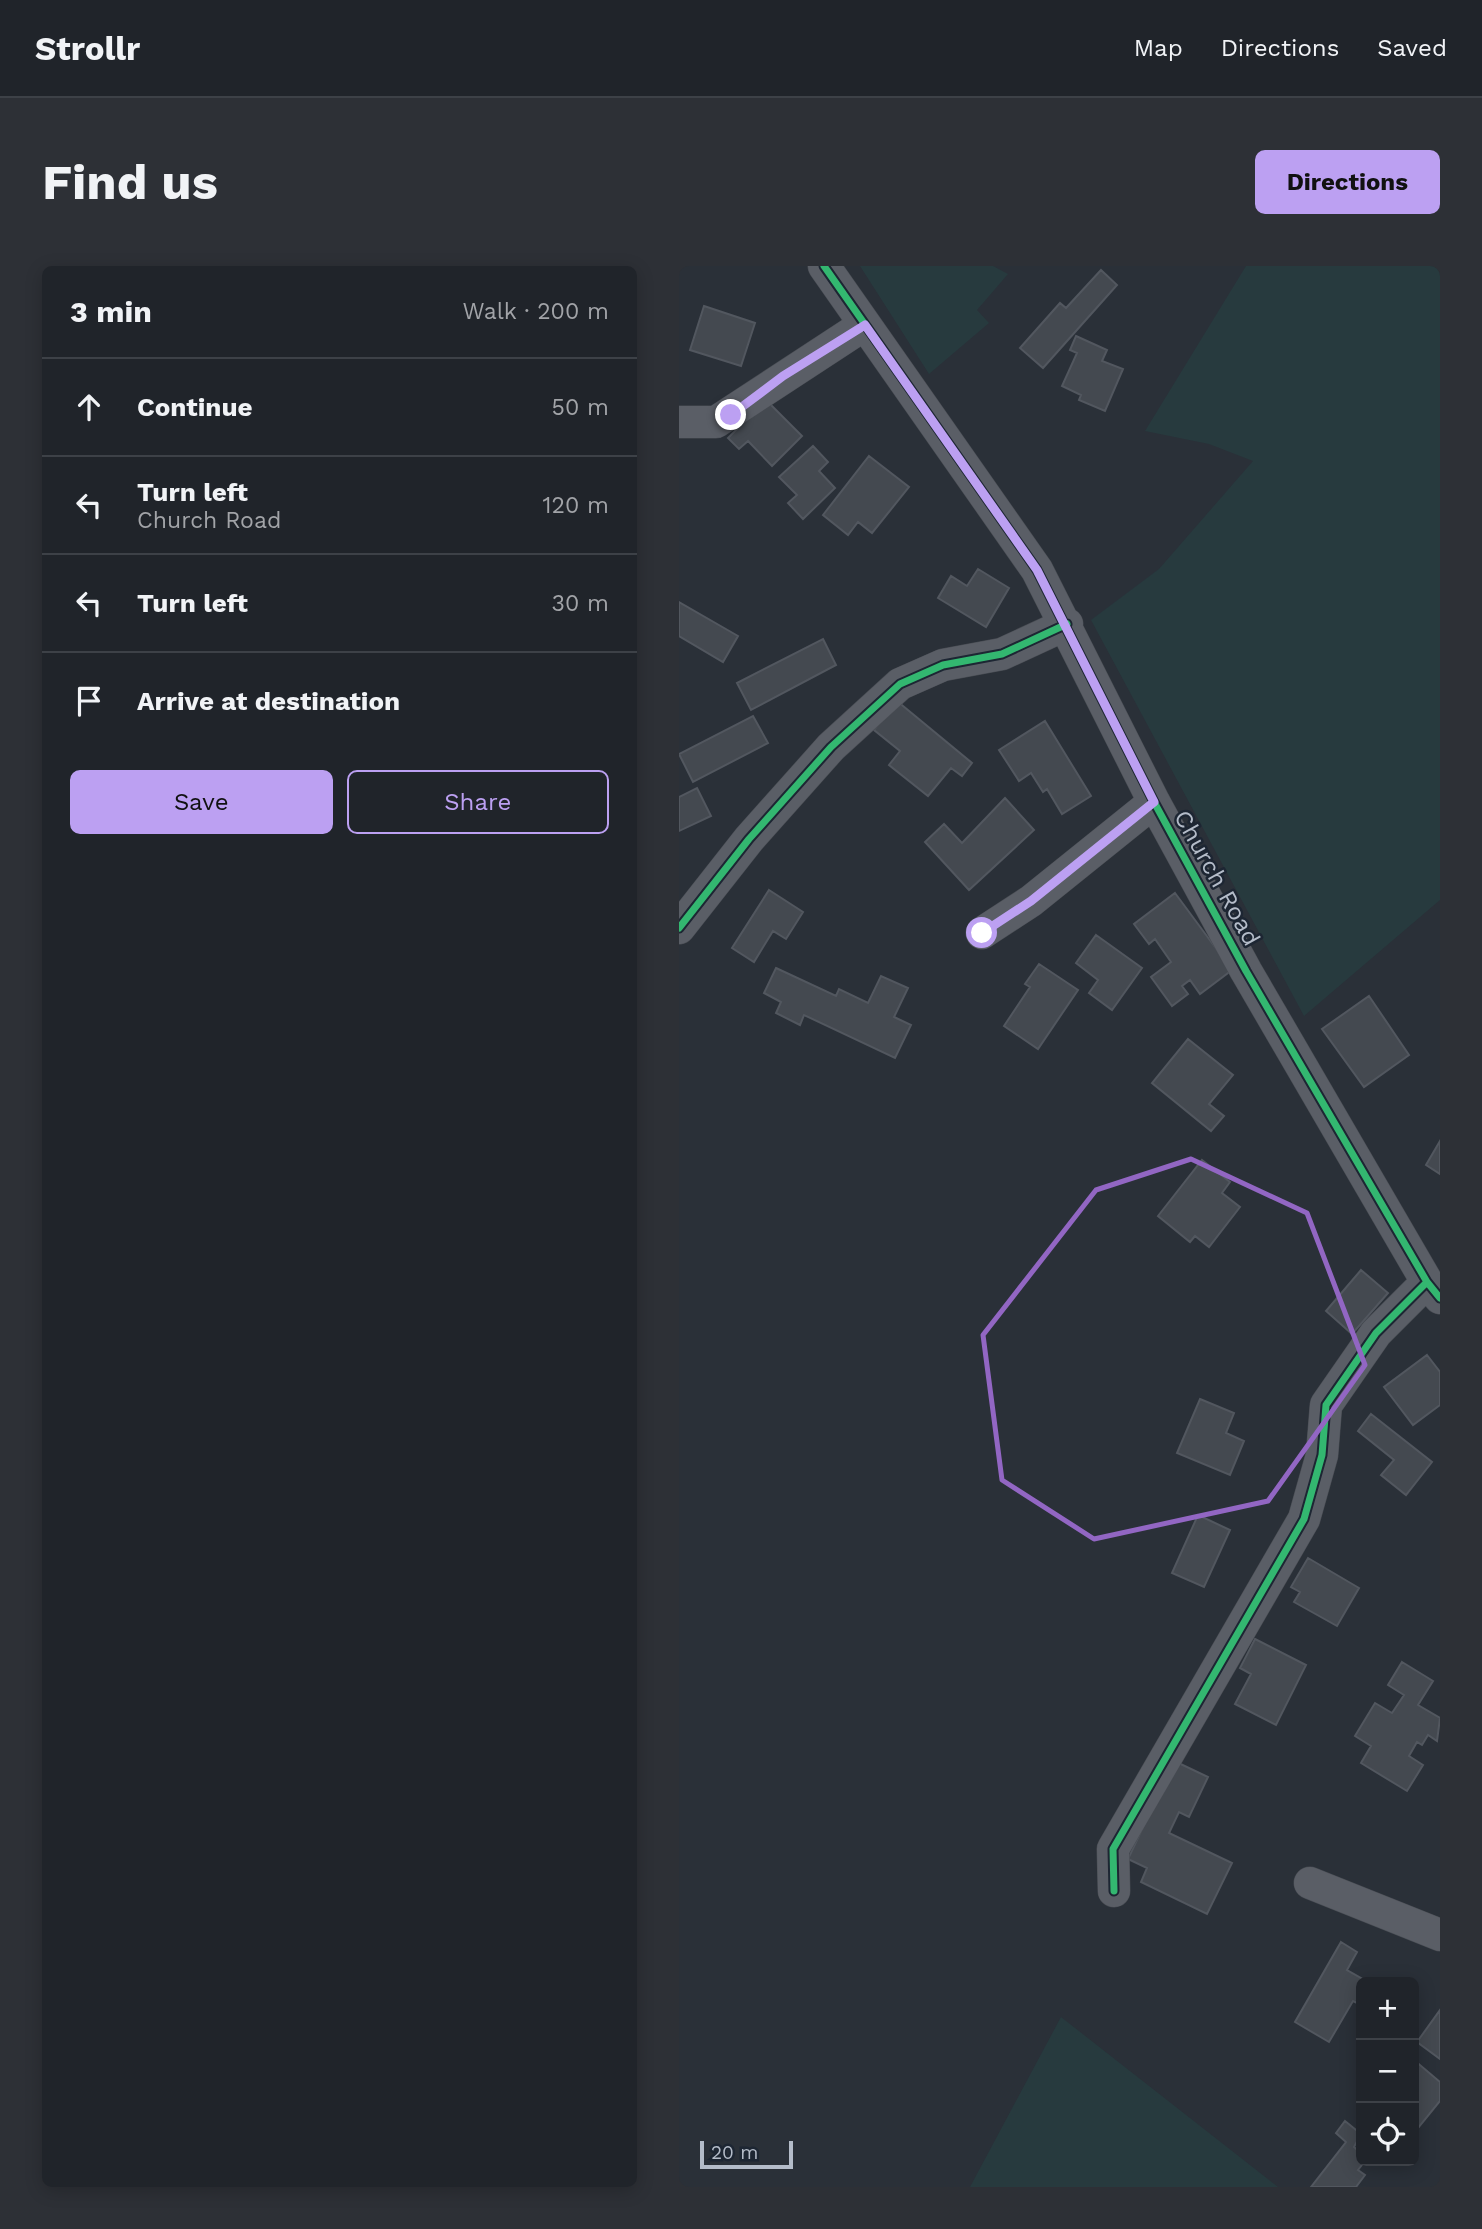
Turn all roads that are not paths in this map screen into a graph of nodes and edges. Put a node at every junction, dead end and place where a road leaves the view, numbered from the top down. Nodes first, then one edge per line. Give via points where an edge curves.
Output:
1 (824, 266) edge
2 (865, 325) junction
3 (679, 422) edge
4 (1067, 624) junction
5 (1154, 802) junction
6 (679, 929) edge
7 (982, 933) dead end
8 (1434, 1290) edge
9 (1310, 1883) dead end
10 (1114, 1891) dead end
11 (1440, 1935) edge

1 - 2 street, Church Road
2 - 3 street via 716,422
2 - 4 street, Church Road via 1037,570
4 - 5 street, Church Road
4 - 6 street via 1002,654 943,665 900,684 831,747 749,839
5 - 7 street via 1031,901
5 - 8 street, Church Road via 1245,971
8 - 10 street via 1376,1333 1326,1405 1322,1455 1304,1519 1112,1849
9 - 11 street

